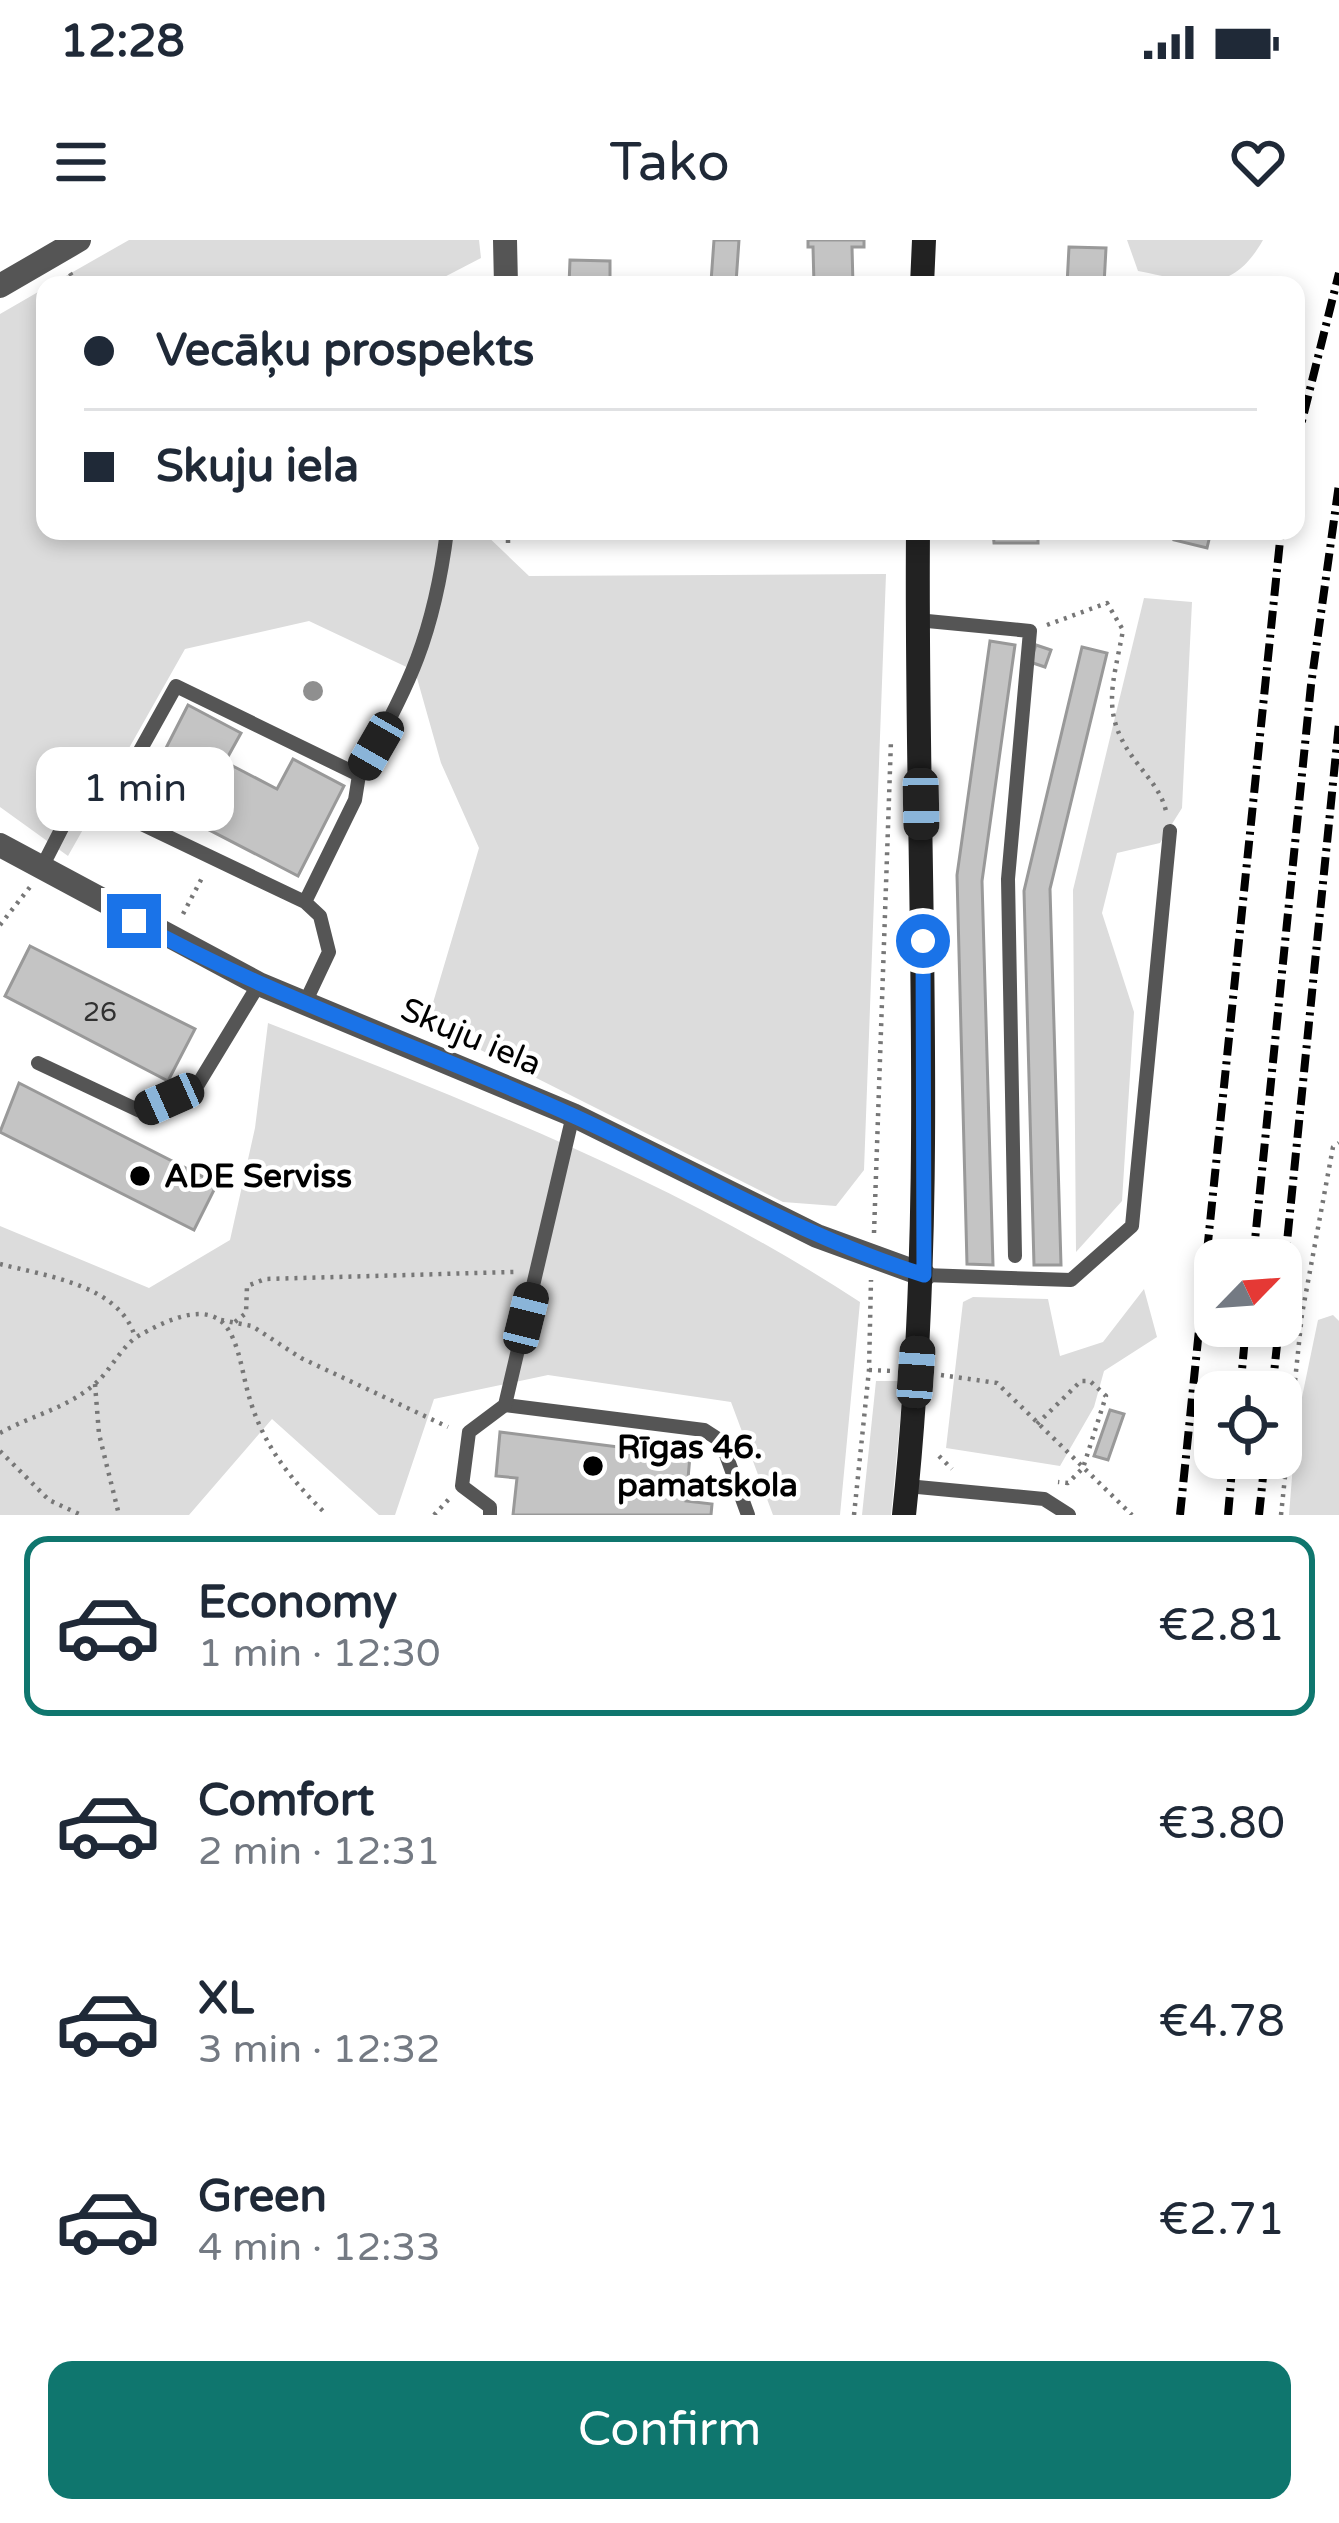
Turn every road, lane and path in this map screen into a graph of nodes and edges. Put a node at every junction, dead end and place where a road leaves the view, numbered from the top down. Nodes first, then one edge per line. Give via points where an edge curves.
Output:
1 (505, 240) edge
2 (924, 240) edge
3 (63, 244) edge
4 (506, 276) edge
5 (922, 276) edge
6 (0, 286) edge
7 (446, 540) edge
8 (508, 540) edge
9 (918, 540) edge
10 (508, 546) dead end
11 (917, 620) junction
12 (1030, 631) junction
13 (892, 723) dead end
14 (359, 775) junction
15 (108, 808) junction
16 (1170, 832) joint
17 (0, 845) edge
18 (211, 860) junction
19 (40, 869) junction
20 (304, 902) junction
21 (0, 925) edge
22 (169, 940) junction
23 (259, 984) junction
24 (304, 1005) junction
25 (38, 1063) dead end
26 (573, 1115) junction
27 (1339, 1143) edge
28 (1015, 1256) dead end
29 (872, 1259) junction
30 (0, 1264) edge
31 (538, 1271) junction
32 (924, 1275) junction
33 (221, 1320) junction
34 (236, 1322) junction
35 (135, 1336) junction
36 (869, 1370) junction
37 (896, 1371) dead end
38 (936, 1373) dead end
39 (95, 1384) junction
40 (505, 1405) junction
41 (1037, 1424) junction
42 (442, 1425) dead end
43 (0, 1433) edge
44 (0, 1451) edge
45 (1083, 1468) junction
46 (907, 1486) junction
47 (986, 1495) junction
48 (81, 1515) edge
49 (119, 1515) edge
50 (327, 1515) edge
51 (490, 1515) edge
52 (748, 1515) edge
53 (854, 1515) edge
54 (904, 1515) edge
55 (984, 1515) edge
56 (1069, 1515) edge
57 (1132, 1515) edge
58 (1280, 1515) edge

1 - 4 street
2 - 5 main road
3 - 6 street
7 - 14 lane via 416,671
8 - 10 path
9 - 11 main road
11 - 12 lane
11 - 32 main road
12 - 16 path via 1107,603 1123,630 1108,708 1121,742 1162,795
12 - 28 lane via 1008,879
13 - 29 path
14 - 15 lane via 176,686
14 - 20 lane via 355,800
15 - 18 lane
15 - 19 lane via 65,823
16 - 32 lane via 1132,1226 1071,1280
17 - 19 street, Skuju iela
18 - 20 lane
18 - 22 path
19 - 21 path
19 - 22 street, Skuju iela
20 - 24 lane via 320,916 329,952
22 - 23 street, Skuju iela
23 - 24 street, Skuju iela
23 - 25 lane via 197,1086 140,1111
24 - 26 street, Skuju iela
26 - 29 street, Skuju iela
26 - 31 lane
27 - 58 path via 1302,1314
29 - 32 street, Skuju iela
29 - 36 path
30 - 35 path via 70,1282 120,1306
31 - 34 path via 265,1279 247,1286 246,1313
31 - 40 lane
32 - 46 main road
33 - 34 path
33 - 35 path via 187,1314
33 - 50 path via 272,1456
34 - 42 path
35 - 39 path
36 - 37 path
36 - 53 path
38 - 41 path via 997,1383
39 - 43 path
39 - 49 path
40 - 51 lane via 469,1432 462,1486
40 - 52 lane via 704,1430 721,1441
41 - 45 path
41 - 45 path via 1081,1381 1106,1396
44 - 48 path via 49,1500
45 - 57 path
46 - 47 lane
46 - 54 main road
47 - 55 lane
47 - 56 lane via 1044,1499

